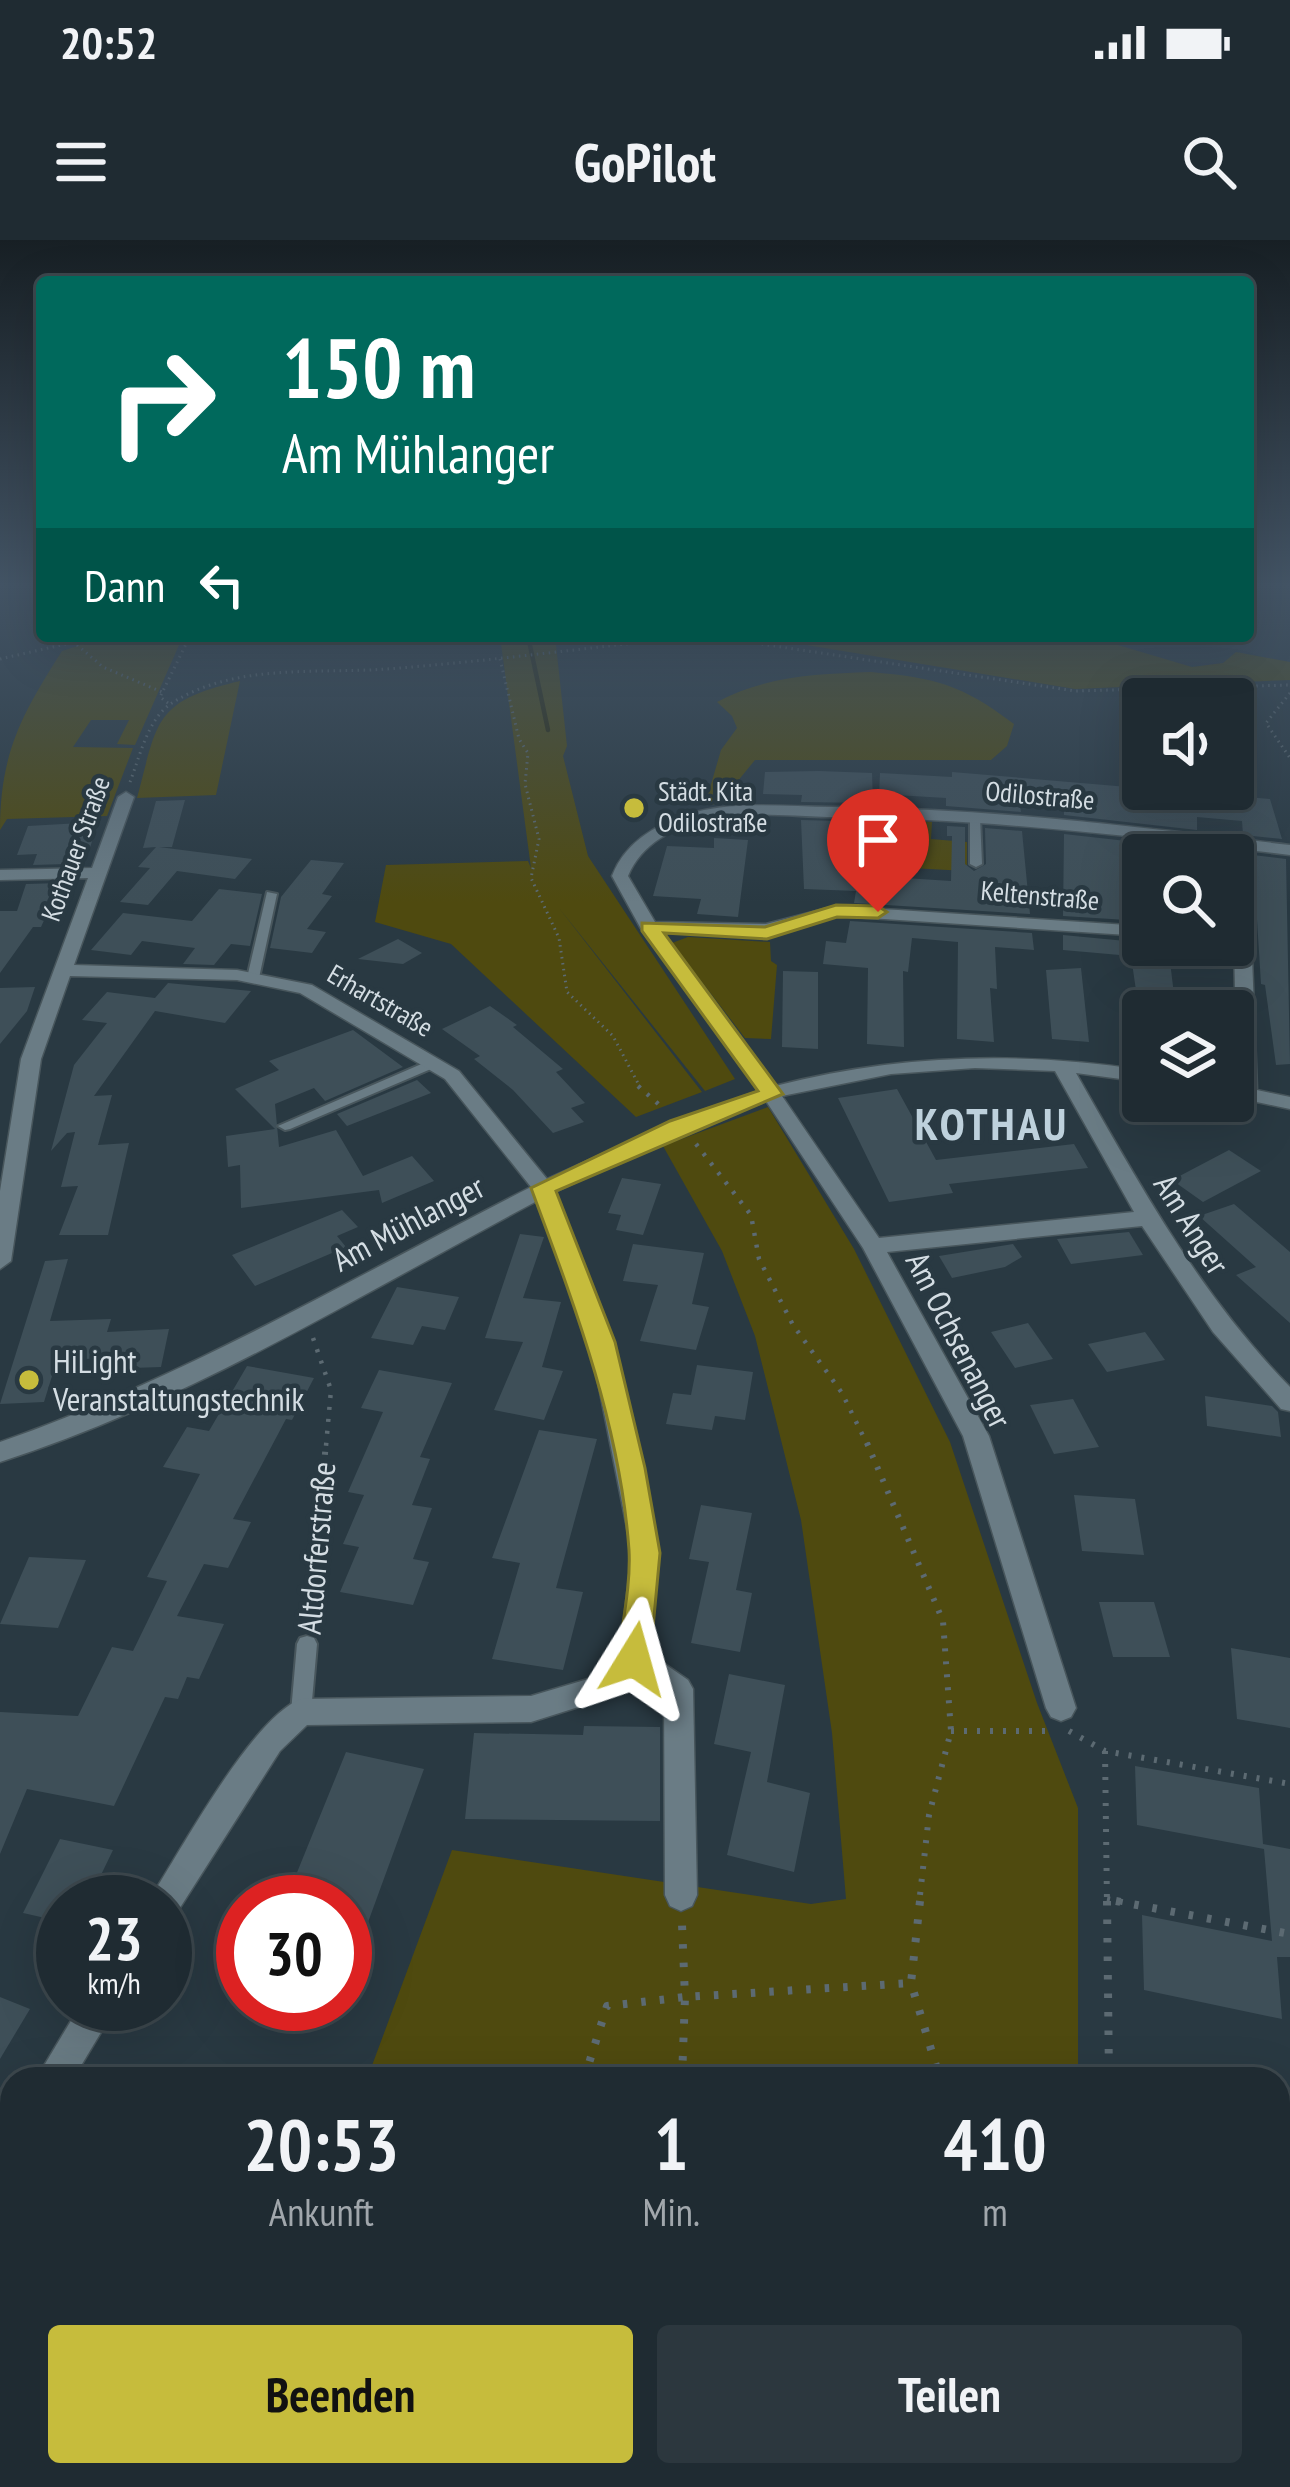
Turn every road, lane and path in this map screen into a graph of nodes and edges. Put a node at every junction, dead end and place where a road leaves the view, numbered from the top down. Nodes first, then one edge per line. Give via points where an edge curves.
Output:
1 (162, 692) edge
2 (194, 693) edge
3 (508, 693) edge
4 (1288, 695) edge
5 (169, 704) junction
6 (1290, 758) edge
7 (126, 797) joint
8 (975, 818) junction
9 (1138, 834) edge
10 (1254, 846) edge
11 (1290, 850) edge
12 (976, 864) dead end
13 (99, 873) junction
14 (0, 875) edge
15 (272, 894) dead end
16 (649, 927) junction
17 (1122, 930) edge
18 (61, 970) junction
19 (254, 979) junction
20 (433, 1063) junction
21 (1060, 1064) junction
22 (1122, 1073) edge
23 (772, 1094) junction
24 (1254, 1095) edge
25 (1290, 1103) edge
26 (285, 1126) dead end
27 (679, 1126) junction
28 (10, 1129) edge
29 (543, 1188) junction
30 (1148, 1218) junction
31 (873, 1246) junction
32 (0, 1262) edge
33 (306, 1316) junction
34 (1290, 1402) edge
35 (0, 1452) edge
36 (307, 1644) joint
37 (634, 1659) junction
38 (301, 1712) junction
39 (1065, 1720) junction
40 (950, 1731) junction
41 (1105, 1751) junction
42 (1290, 1784) edge
43 (183, 1875) edge
44 (681, 1895) joint
45 (1107, 1899) junction
46 (1290, 1934) edge
47 (911, 1983) junction
48 (685, 1997) junction
49 (83, 2031) edge
50 (61, 2067) edge
51 (588, 2067) edge
52 (682, 2067) edge
53 (936, 2067) edge
54 (1109, 2067) edge

1 - 5 path
2 - 5 path
3 - 27 path via 536,813 531,878 559,938 567,992 613,1036 639,1087
4 - 6 path via 1267,723
5 - 7 path, Kothauer Straße via 137,756
7 - 13 street, Kothauer Straße
8 - 9 street, Odilostraße
8 - 12 lane
8 - 16 street, Odilostraße via 712,813 642,844 623,863 620,876
10 - 11 street, Odilostraße
13 - 14 street
13 - 18 street, Kothauer Straße
15 - 19 lane
16 - 17 street, Keltenstraße via 767,933 836,911
16 - 23 street, Odilostraße
18 - 19 street, Erhartstraße
18 - 28 street, Kothauer Straße
19 - 20 street, Erhartstraße via 306,989
20 - 26 lane
20 - 29 street, Erhartstraße via 452,1075
21 - 22 street, Am Mühlanger
21 - 23 street, Am Mühlanger via 857,1074
21 - 30 street, Am Anger
23 - 27 street, Am Mühlanger
23 - 31 street, Am Ochsenanger
24 - 25 street
27 - 29 street, Am Mühlanger
27 - 40 path via 751,1215 759,1259 842,1393 888,1487 943,1621
28 - 32 street, Kothauer Straße
29 - 33 street, Am Mühlanger
29 - 37 street via 602,1342 630,1468 645,1553
30 - 31 street
30 - 34 street, Am Anger via 1222,1330
31 - 39 street, Am Ochsenanger via 976,1436
33 - 35 street, Am Mühlanger via 122,1408
33 - 36 path, Altdorferstraße via 331,1390
36 - 38 lane, Altdorferstraße
37 - 38 street via 597,1689 531,1709
37 - 44 street via 678,1689
38 - 43 street via 269,1741
39 - 40 path
39 - 41 path
40 - 47 path via 928,1815
41 - 42 path
41 - 45 path
44 - 48 path
45 - 46 path
45 - 54 path
47 - 48 path
47 - 53 path
48 - 51 path via 607,2006
48 - 52 path
49 - 50 street

